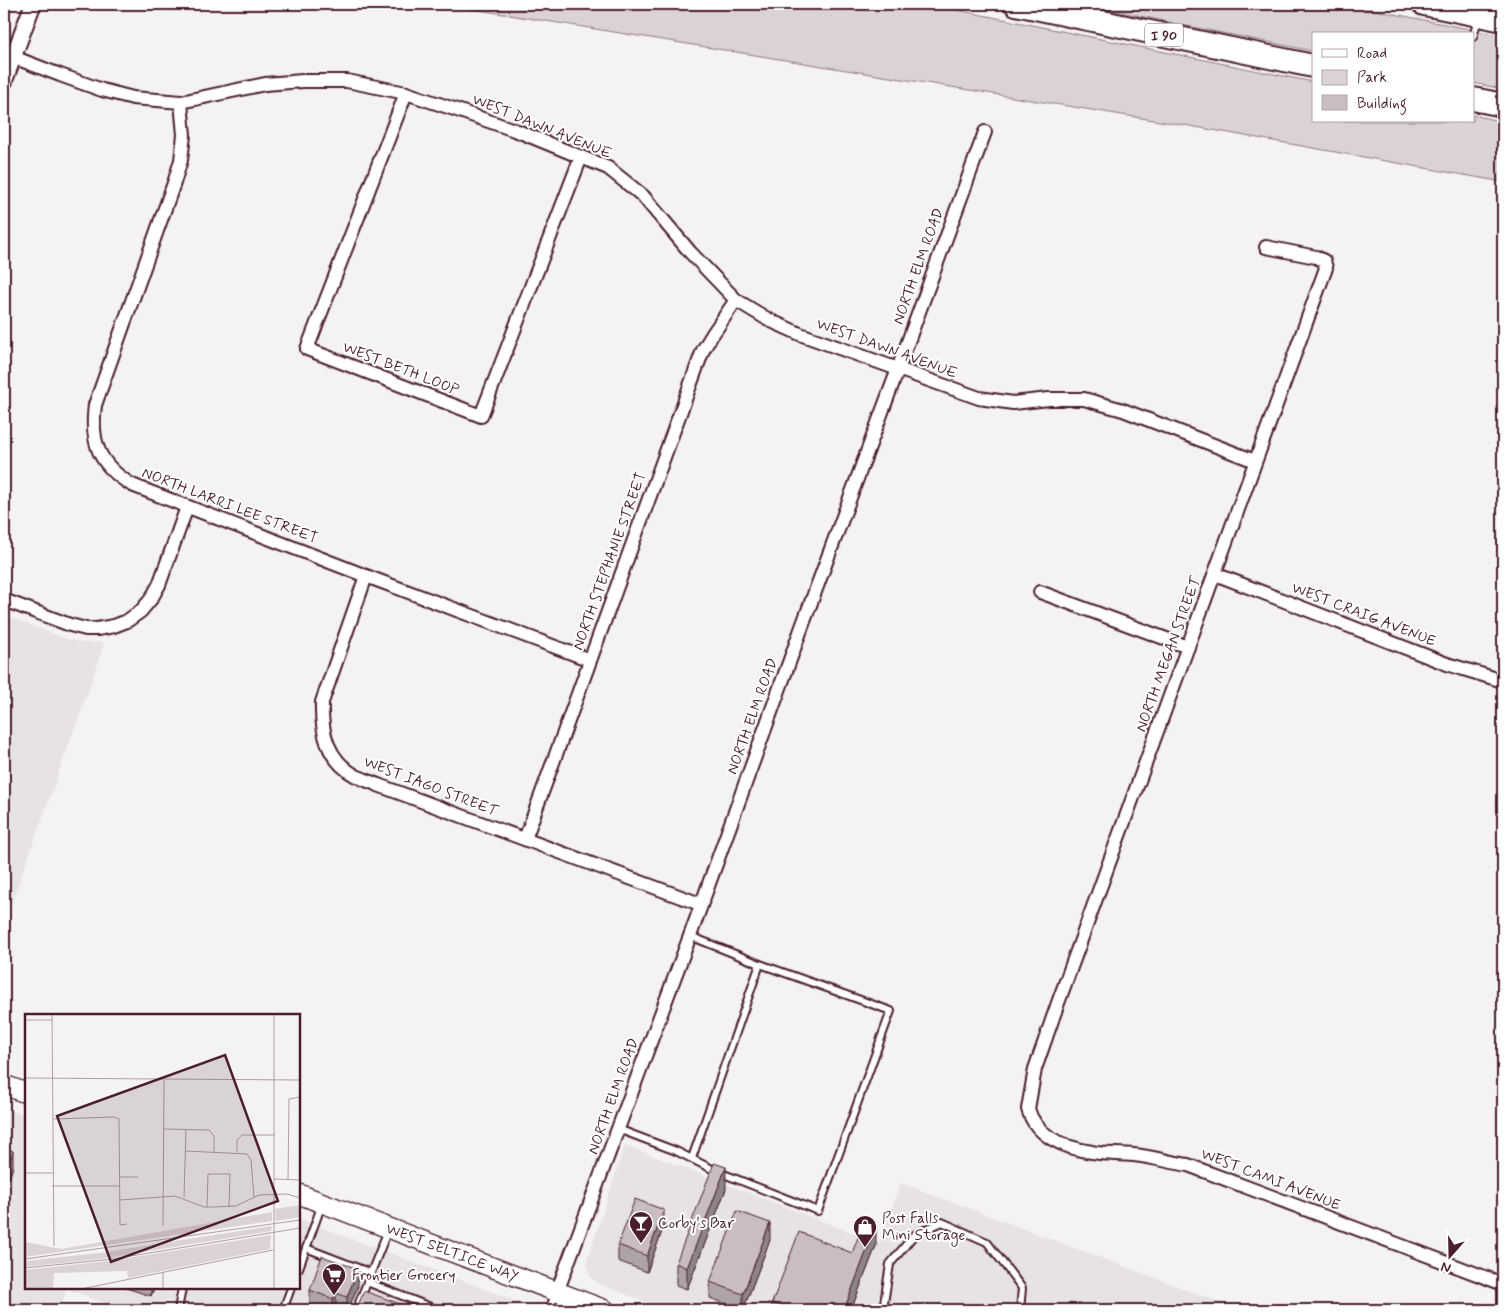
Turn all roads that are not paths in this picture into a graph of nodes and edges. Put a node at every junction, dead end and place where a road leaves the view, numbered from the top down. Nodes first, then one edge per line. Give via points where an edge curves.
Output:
1 (33, 4) edge
2 (1016, 4) edge
3 (1424, 4) edge
4 (1479, 14) junction
5 (1503, 20) edge
6 (1474, 33) edge
7 (8, 56) edge
8 (1312, 66) edge
9 (4, 82) edge
10 (406, 93) junction
11 (1474, 99) edge
12 (181, 102) junction
13 (1503, 106) edge
14 (985, 132) dead end
15 (581, 157) junction
16 (1266, 247) dead end
17 (736, 300) junction
18 (898, 369) junction
19 (1255, 461) junction
20 (187, 506) junction
21 (1215, 574) junction
22 (366, 576) junction
23 (1040, 592) dead end
24 (4, 600) edge
25 (1188, 647) junction
26 (590, 660) junction
27 (1503, 681) edge
28 (525, 839) junction
29 (700, 904) junction
30 (690, 936) junction
31 (760, 964) junction
32 (4, 1085) edge
33 (25, 1093) edge
34 (1030, 1116) joint
35 (618, 1129) junction
36 (692, 1158) junction
37 (300, 1194) edge
38 (323, 1203) junction
39 (389, 1228) junction
40 (306, 1248) junction
41 (300, 1265) edge
42 (371, 1273) junction
43 (367, 1282) junction
44 (1503, 1284) edge
45 (182, 1289) edge
46 (292, 1289) edge
47 (557, 1292) junction
48 (178, 1310) edge
49 (283, 1310) edge
50 (356, 1310) edge
51 (438, 1310) edge
52 (548, 1310) edge
53 (606, 1310) edge
54 (883, 1310) edge
55 (1020, 1310) edge

1 - 7 street
2 - 8 highway, I 90
3 - 4 highway
4 - 5 highway
4 - 6 lane
7 - 9 street
7 - 12 street, WEST DAWN AVENUE via 102,90 133,98
10 - 12 street, WEST DAWN AVENUE via 347,82 303,82 265,84
10 - 15 street, WEST DAWN AVENUE via 520,132
10 - 15 street, WEST BETH LOOP via 307,350 481,416
11 - 13 highway
12 - 20 street, NORTH LARRI LEE STREET via 184,135 181,160 100,390 93,420 99,453 116,476 132,486
14 - 18 street, NORTH ELM ROAD
15 - 17 street, WEST DAWN AVENUE via 608,168 643,196
16 - 19 street, NORTH MEGAN STREET via 1316,257 1324,261 1326,268
17 - 18 street, WEST DAWN AVENUE via 800,334
17 - 26 street, NORTH STEPHANIE STREET via 703,350
18 - 19 street, WEST DAWN AVENUE via 979,398 1013,404 1084,399 1123,410
18 - 29 street, NORTH ELM ROAD
19 - 21 street, NORTH MEGAN STREET
20 - 22 street, NORTH LARRI LEE STREET
20 - 24 street via 159,585 141,611 127,621 86,629
21 - 25 street, NORTH MEGAN STREET
21 - 27 street, WEST CRAIG AVENUE via 1447,664
22 - 26 street, NORTH LARRI LEE STREET
22 - 28 street, WEST IAGO STREET via 322,702 324,735 331,752 356,776
23 - 25 street
25 - 34 street, NORTH MEGAN STREET via 1035,1069 1028,1109
26 - 28 street, NORTH STEPHANIE STREET
28 - 29 street, WEST IAGO STREET
29 - 30 street, NORTH ELM ROAD
30 - 31 lane
30 - 35 street, NORTH ELM ROAD
31 - 36 lane
31 - 36 lane via 891,1011 818,1211 716,1171
32 - 33 main road
34 - 44 street, WEST CAMI AVENUE via 1040,1130 1060,1144 1092,1152 1134,1154 1188,1165
35 - 36 lane
35 - 47 street, NORTH ELM ROAD
37 - 38 main road, WEST SELTICE WAY
38 - 39 main road, WEST SELTICE WAY
38 - 40 lane
39 - 42 lane
39 - 47 main road, WEST SELTICE WAY
40 - 41 lane
40 - 42 lane
42 - 43 lane
43 - 50 lane
43 - 51 lane
45 - 48 lane
46 - 49 lane
47 - 52 lane, NORTH ELM ROAD
47 - 53 main road, WEST SELTICE WAY via 575,1302
54 - 55 lane via 890,1264 914,1235 942,1222 987,1242 1022,1288

